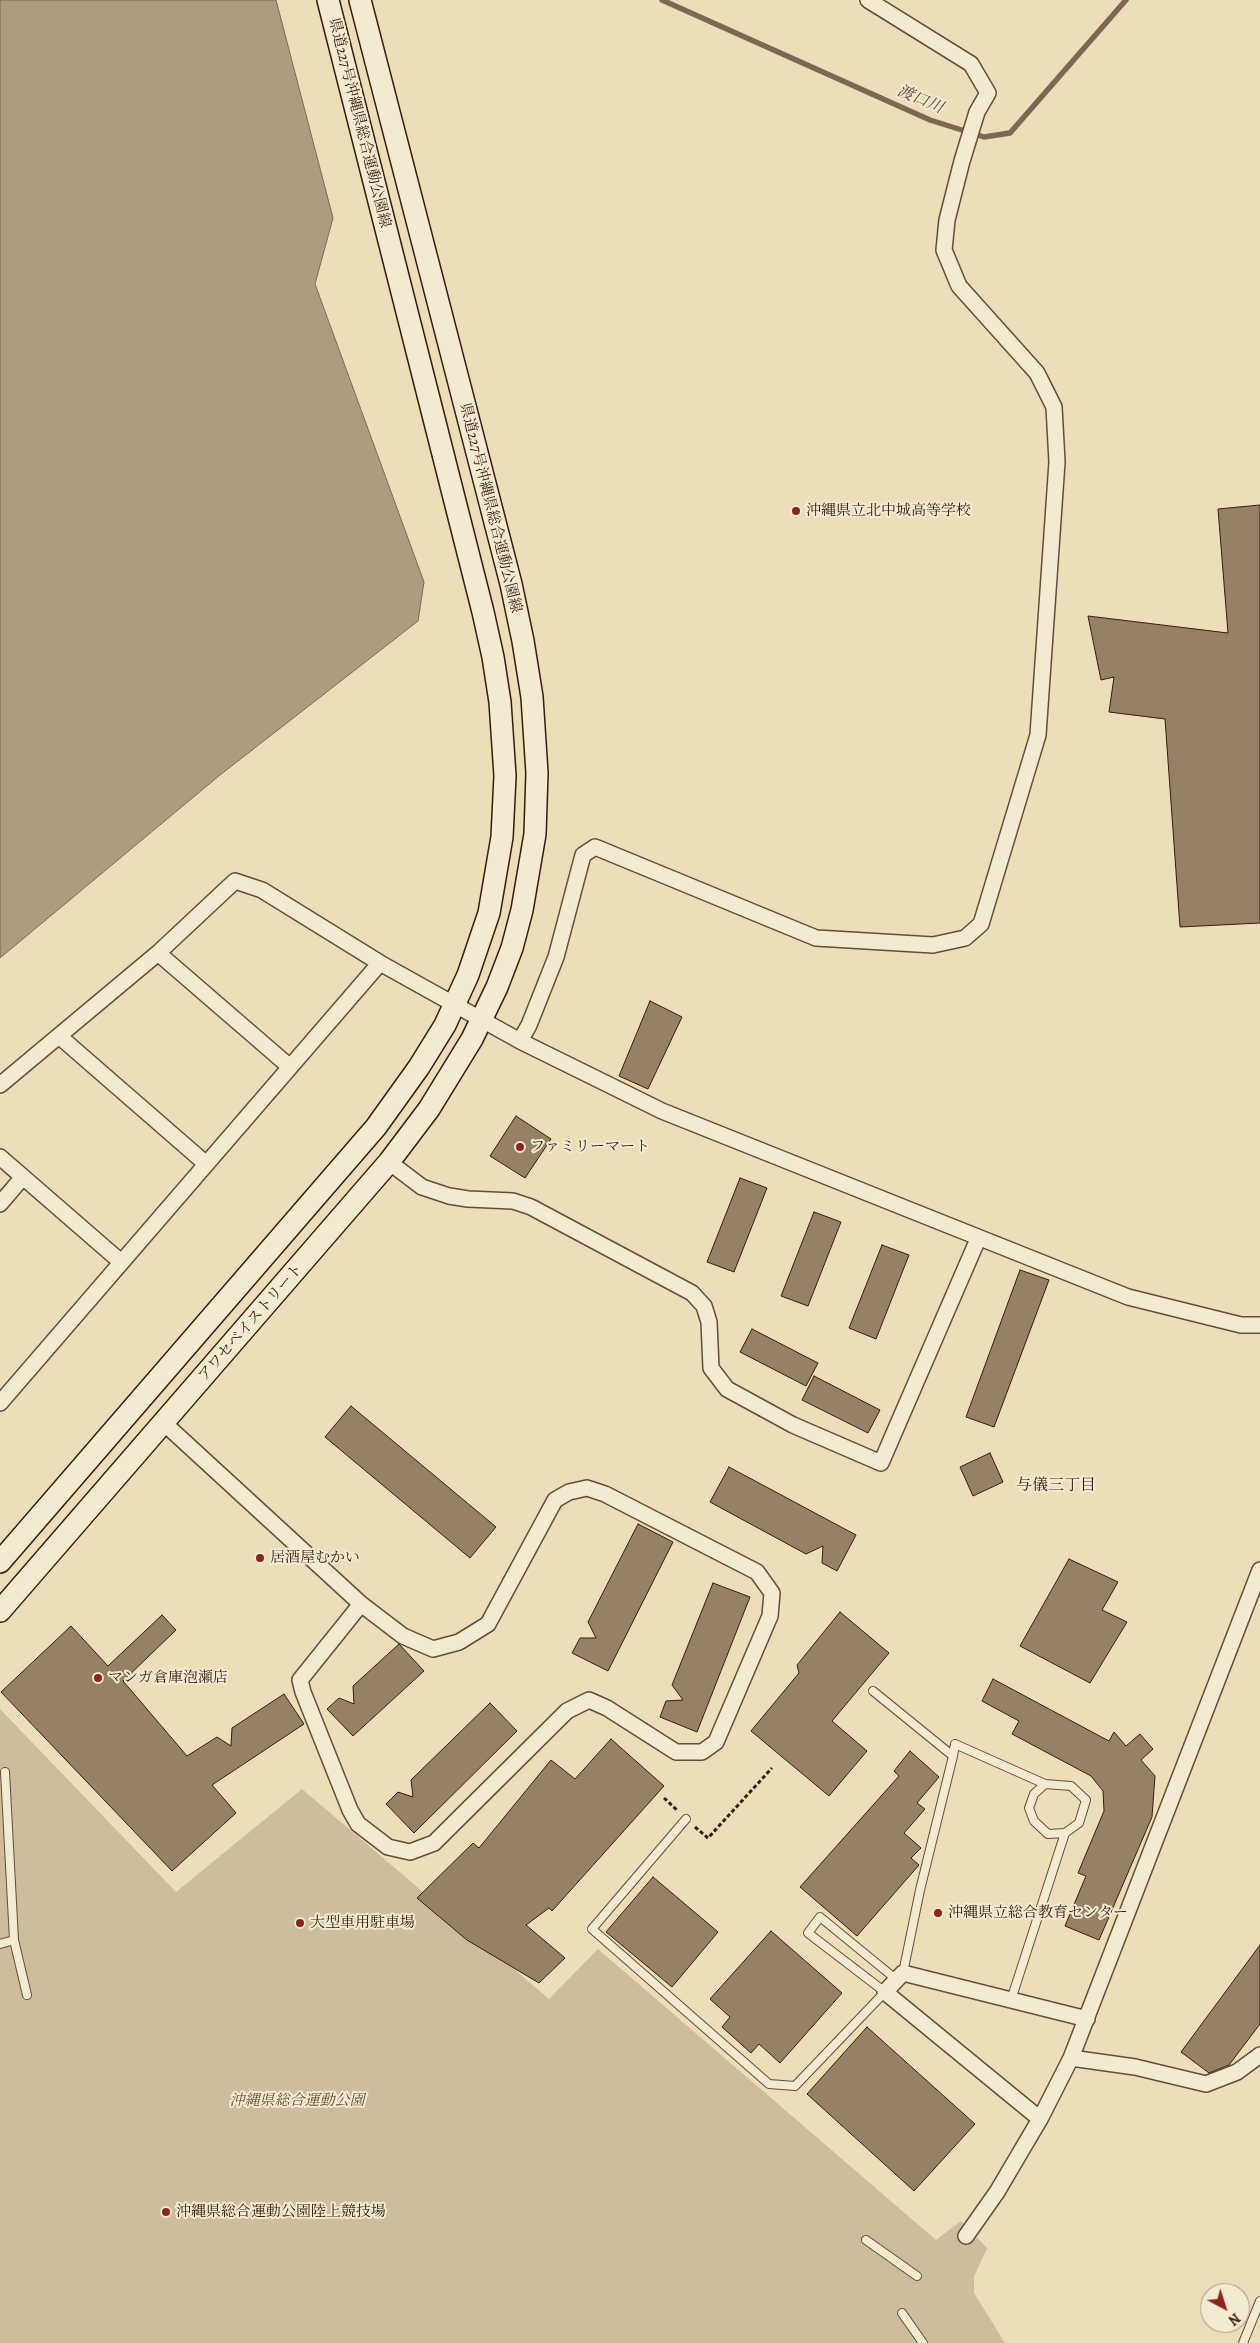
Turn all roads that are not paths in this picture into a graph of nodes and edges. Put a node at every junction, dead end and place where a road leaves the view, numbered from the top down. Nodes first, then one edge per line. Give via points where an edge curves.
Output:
1 (328, 0) edge
2 (360, 0) edge
3 (868, 0) edge
4 (158, 953) junction
5 (380, 963) junction
6 (455, 1005) junction
7 (483, 1020) junction
8 (59, 1036) junction
9 (520, 1041) junction
10 (290, 1067) junction
11 (0, 1085) edge
12 (0, 1157) edge
13 (389, 1162) junction
14 (205, 1163) junction
15 (23, 1177) junction
16 (0, 1204) edge
17 (978, 1240) junction
18 (121, 1262) junction
19 (1260, 1325) edge
20 (0, 1402) edge
21 (165, 1424) junction
22 (0, 1562) edge
23 (1260, 1570) edge
24 (361, 1604) junction
25 (0, 1611) edge
26 (873, 1691) dead end
27 (953, 1756) junction
28 (5, 1772) dead end
29 (1045, 1784) junction
30 (686, 1819) road end
31 (1065, 1833) junction
32 (14, 1940) junction
33 (0, 1944) edge
34 (900, 1977) junction
35 (885, 1992) junction
36 (27, 1995) dead end
37 (1011, 2000) junction
38 (1087, 2019) junction
39 (1260, 2056) edge
40 (1072, 2058) junction
41 (1040, 2120) junction
42 (966, 2236) dead end
43 (866, 2240) dead end
44 (917, 2276) dead end
45 (1260, 2302) edge
46 (902, 2313) dead end
47 (923, 2343) edge
48 (1243, 2343) edge

1 - 6 main road, 県道227号沖縄県総合運動公園線 via 483,612 500,702 505,776 498,866 480,943
2 - 7 main road, 県道227号沖縄県総合運動公園線 via 508,575 532,697 537,773 532,853 512,948
3 - 9 street via 972,64 988,92 977,112 962,161 947,220 944,250 959,286 1037,373 1054,407 1057,462 1038,735 981,924 965,938 933,945 816,938 595,848 583,855 556,957 530,1025
4 - 5 street via 235,881 270,895
4 - 8 street
4 - 10 street
5 - 6 street
5 - 10 street
6 - 7 street
6 - 22 main road via 419,1067 376,1127
7 - 9 street
7 - 13 main road, アワセベイストリート via 433,1102
8 - 11 street
8 - 14 street
9 - 17 street via 662,1111
10 - 14 street
12 - 15 street
13 - 17 street via 422,1187 449,1196 513,1201 531,1207 692,1293 704,1306 709,1322 711,1368 727,1389 793,1425 880,1463
13 - 21 main road, アワセベイストリート
14 - 18 street
15 - 16 street
15 - 18 street
17 - 19 street via 1128,1297 1241,1325
18 - 20 street
21 - 24 street
21 - 25 main road, アワセベイストリート
23 - 38 street
24 - 24 street via 300,1680 358,1824 388,1847 410,1852 434,1843 567,1711 589,1700 676,1752 702,1752 716,1742 770,1616 772,1593 757,1572 587,1488 569,1492 556,1500 488,1624 458,1642 433,1649 403,1636
26 - 27 lane
27 - 29 lane via 955,1744
27 - 34 lane
28 - 32 lane
29 - 31 lane via 1034,1794 1029,1808 1034,1821 1048,1834
29 - 31 lane via 1070,1786 1086,1800 1079,1823
30 - 35 lane via 592,1930 769,2084 795,2086
31 - 37 lane
32 - 33 lane
32 - 36 lane
34 - 35 street
34 - 35 lane via 820,1917 808,1933
34 - 37 street
35 - 41 street
37 - 38 street
38 - 40 street
39 - 40 street via 1237,2072 1206,2084 1135,2067
40 - 41 street
41 - 42 street
43 - 44 lane
45 - 48 lane
46 - 47 lane

